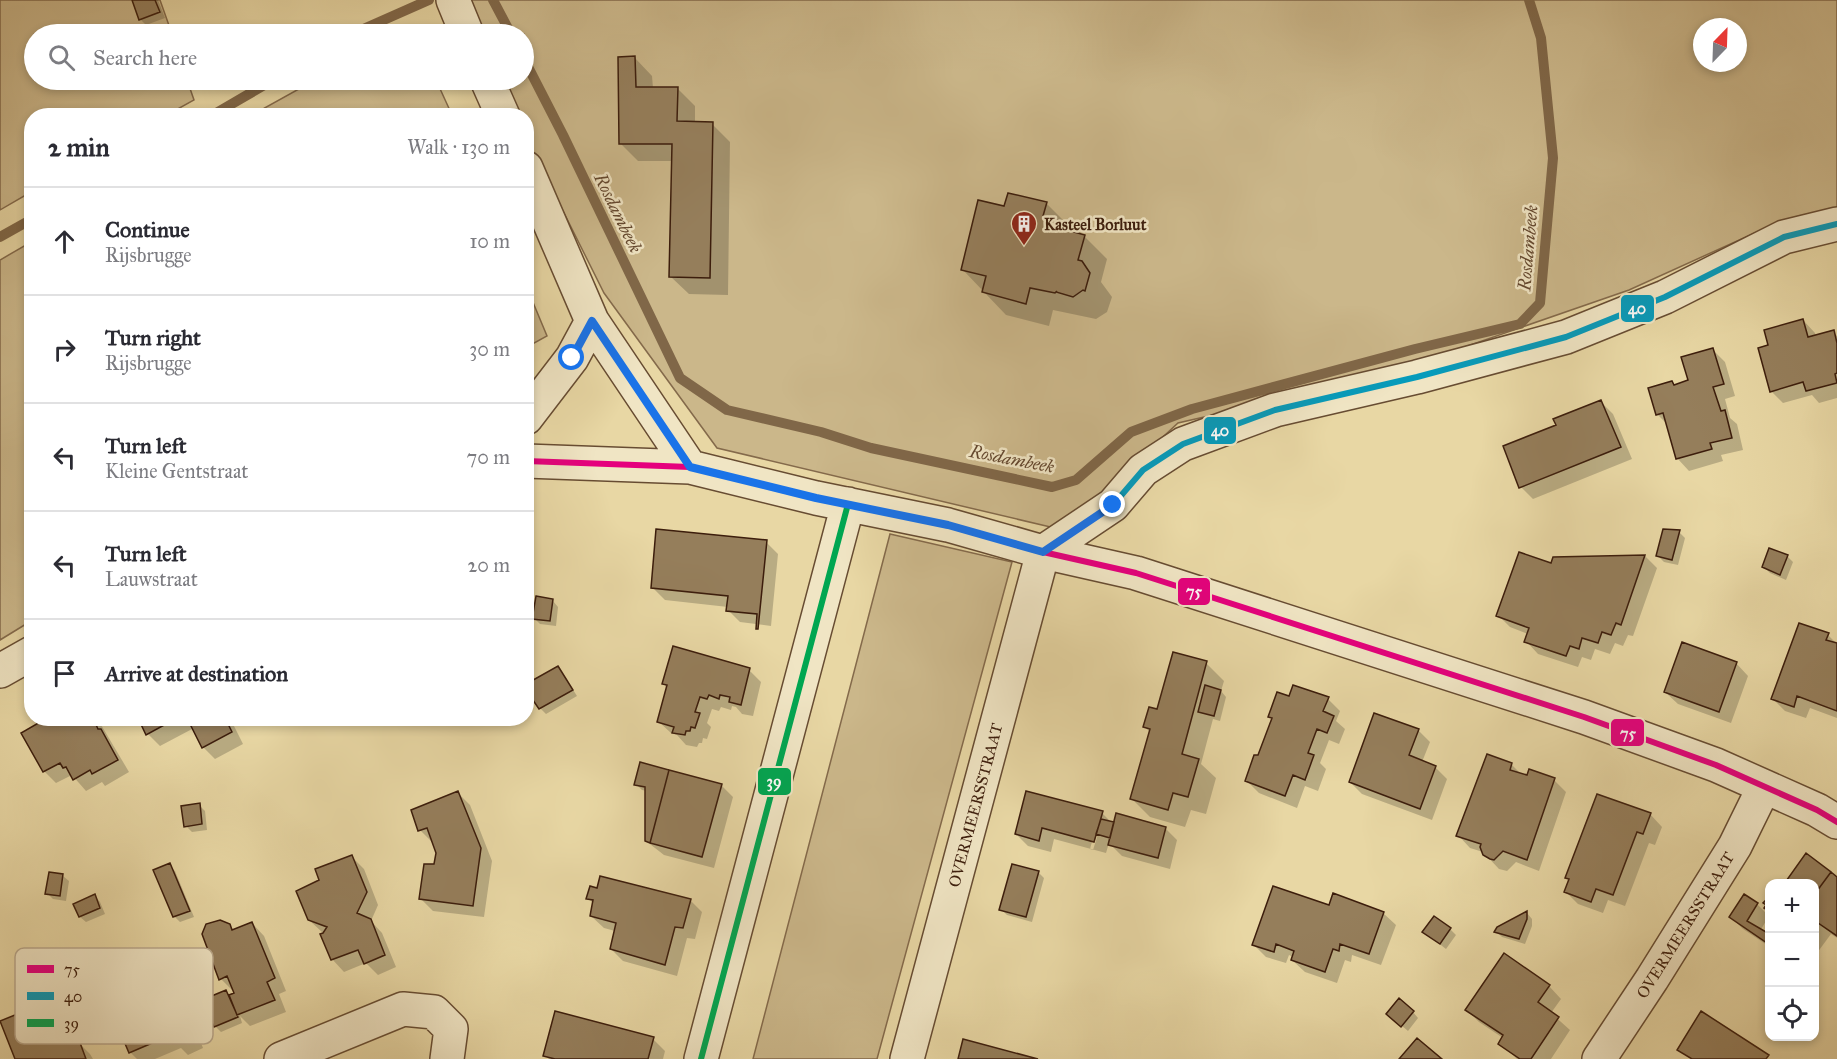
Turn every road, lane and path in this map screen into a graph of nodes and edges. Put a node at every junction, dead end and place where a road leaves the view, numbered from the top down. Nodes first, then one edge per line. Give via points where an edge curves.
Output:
1 (453, 0) edge
2 (463, 24) edge
3 (491, 90) edge
4 (499, 108) edge
5 (534, 187) edge
6 (1837, 224) edge
7 (592, 321) junction
8 (534, 408) edge
9 (534, 460) edge
10 (690, 467) junction
11 (848, 504) junction
12 (1043, 552) junction
13 (24, 657) edge
14 (0, 671) edge
15 (1764, 787) junction
16 (1837, 822) edge
17 (280, 1059) edge
18 (447, 1059) edge
19 (701, 1059) edge
20 (907, 1059) edge
21 (1599, 1059) edge

1 - 2 street
3 - 4 street
5 - 7 street
6 - 12 street via 1784,237 1665,297 1566,337 1275,410 1183,444 1143,470 1113,505
7 - 8 street via 572,358
7 - 10 street
9 - 10 street
10 - 11 street
11 - 12 street via 948,525
11 - 19 street
12 - 15 street via 1136,573 1584,717 1716,765
12 - 20 street, OVERMEERSSTRAAT
13 - 14 street
15 - 16 street
15 - 21 street, OVERMEERSSTRAAT via 1735,846
17 - 18 street via 403,1009 434,1012 451,1029

